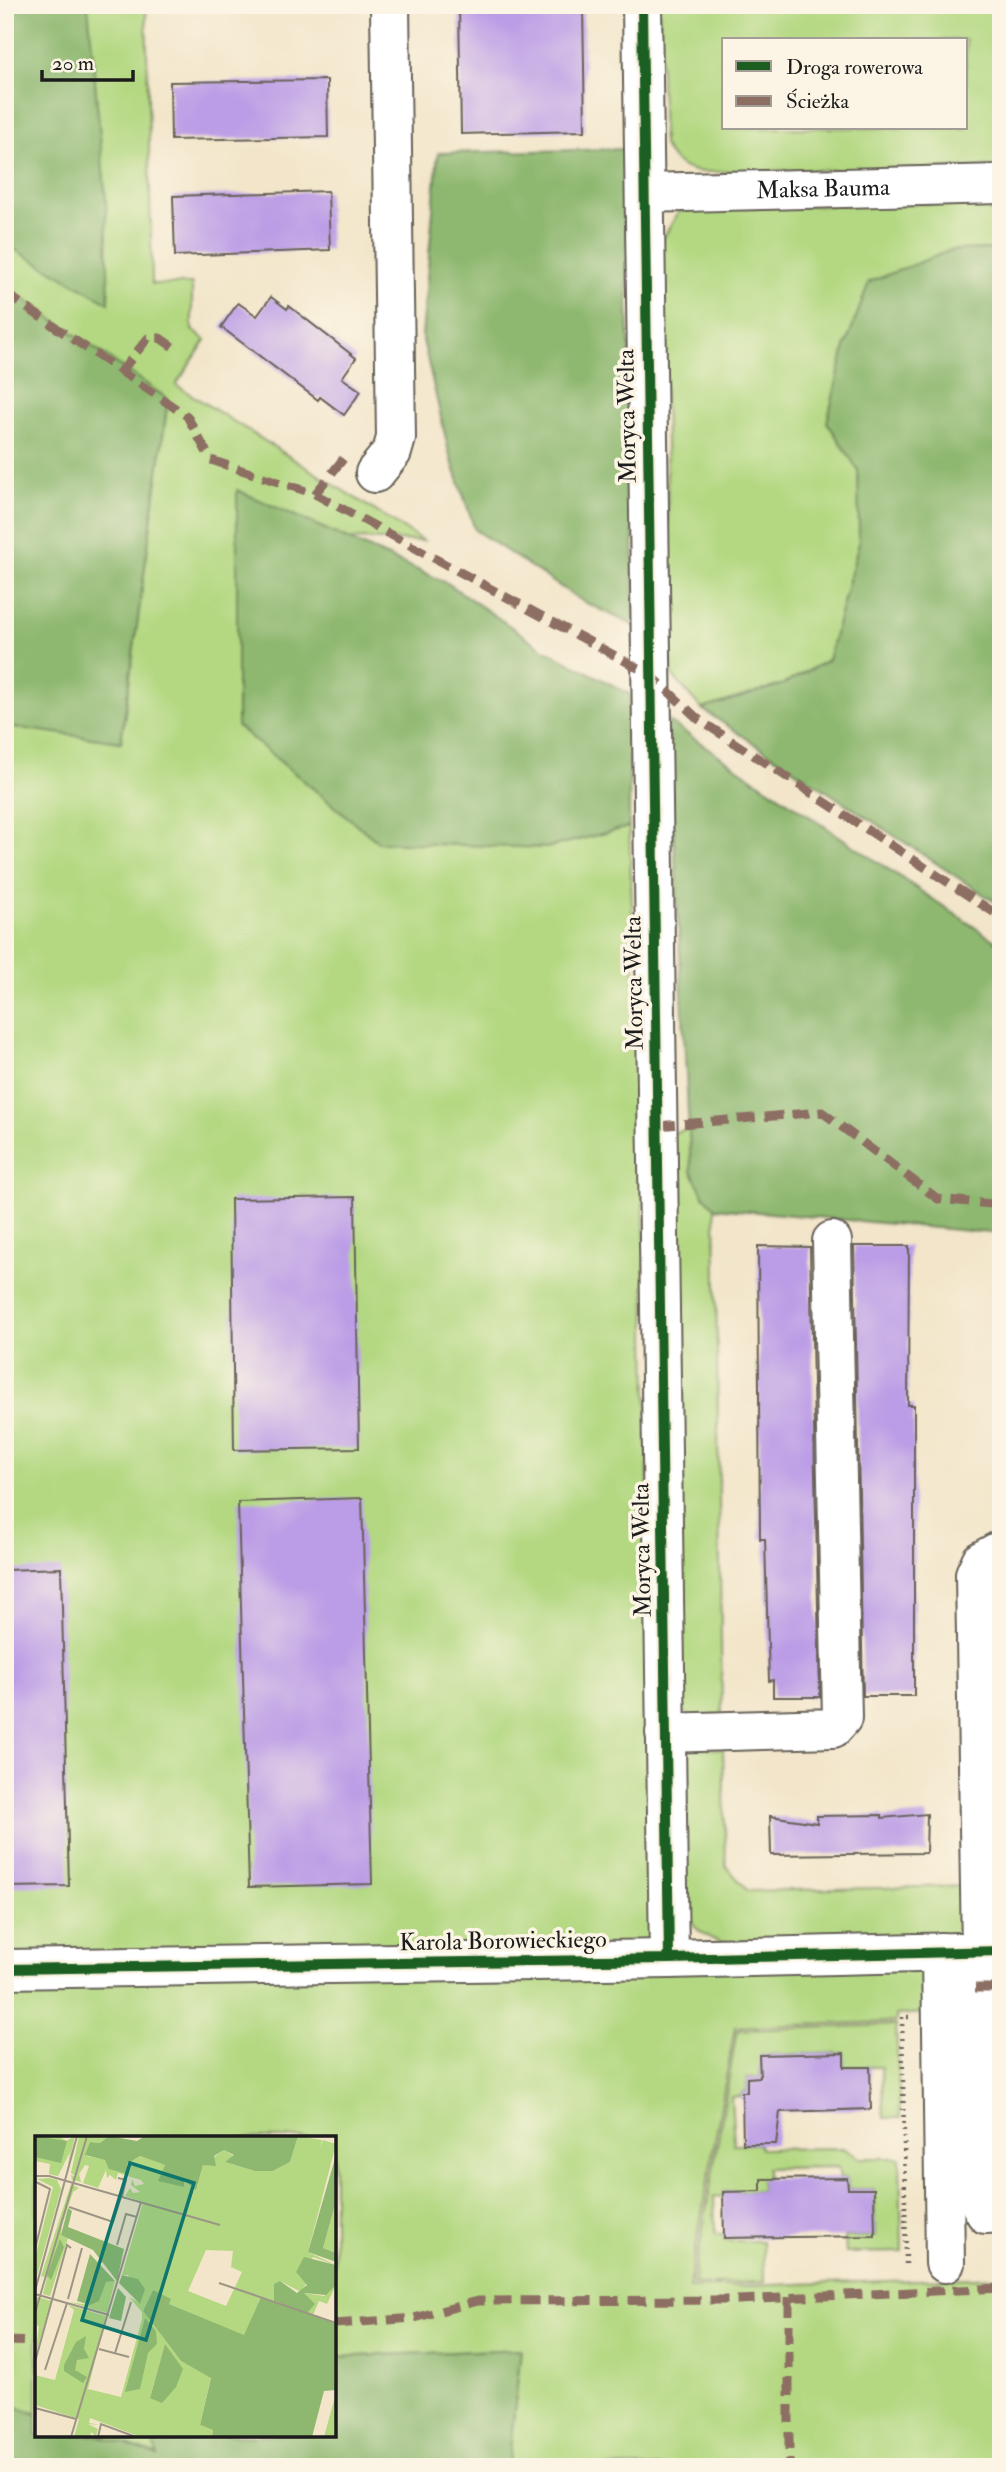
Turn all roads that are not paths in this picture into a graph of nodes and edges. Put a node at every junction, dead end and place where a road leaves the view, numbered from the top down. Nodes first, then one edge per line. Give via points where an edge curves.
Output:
1 (390, 5) edge
2 (642, 5) edge
3 (1001, 184) edge
4 (645, 193) junction
5 (375, 473) dead end
6 (832, 1241) dead end
7 (1001, 1550) edge
8 (665, 1733) junction
9 (974, 1951) edge
10 (668, 1959) junction
11 (5, 1969) edge
12 (1001, 2213) edge
13 (945, 2263) dead end

1 - 5 street via 396,438 392,452
2 - 4 street, Moryca Welta
3 - 4 street, Maksa Bauma
4 - 8 street, Moryca Welta
6 - 8 street via 842,1718 833,1728
7 - 9 street via 981,1561 975,1574
8 - 10 street, Moryca Welta
9 - 10 street, Karola Borowieckiego
9 - 12 street via 981,2206 986,2214
9 - 13 street
10 - 11 street, Karola Borowieckiego

